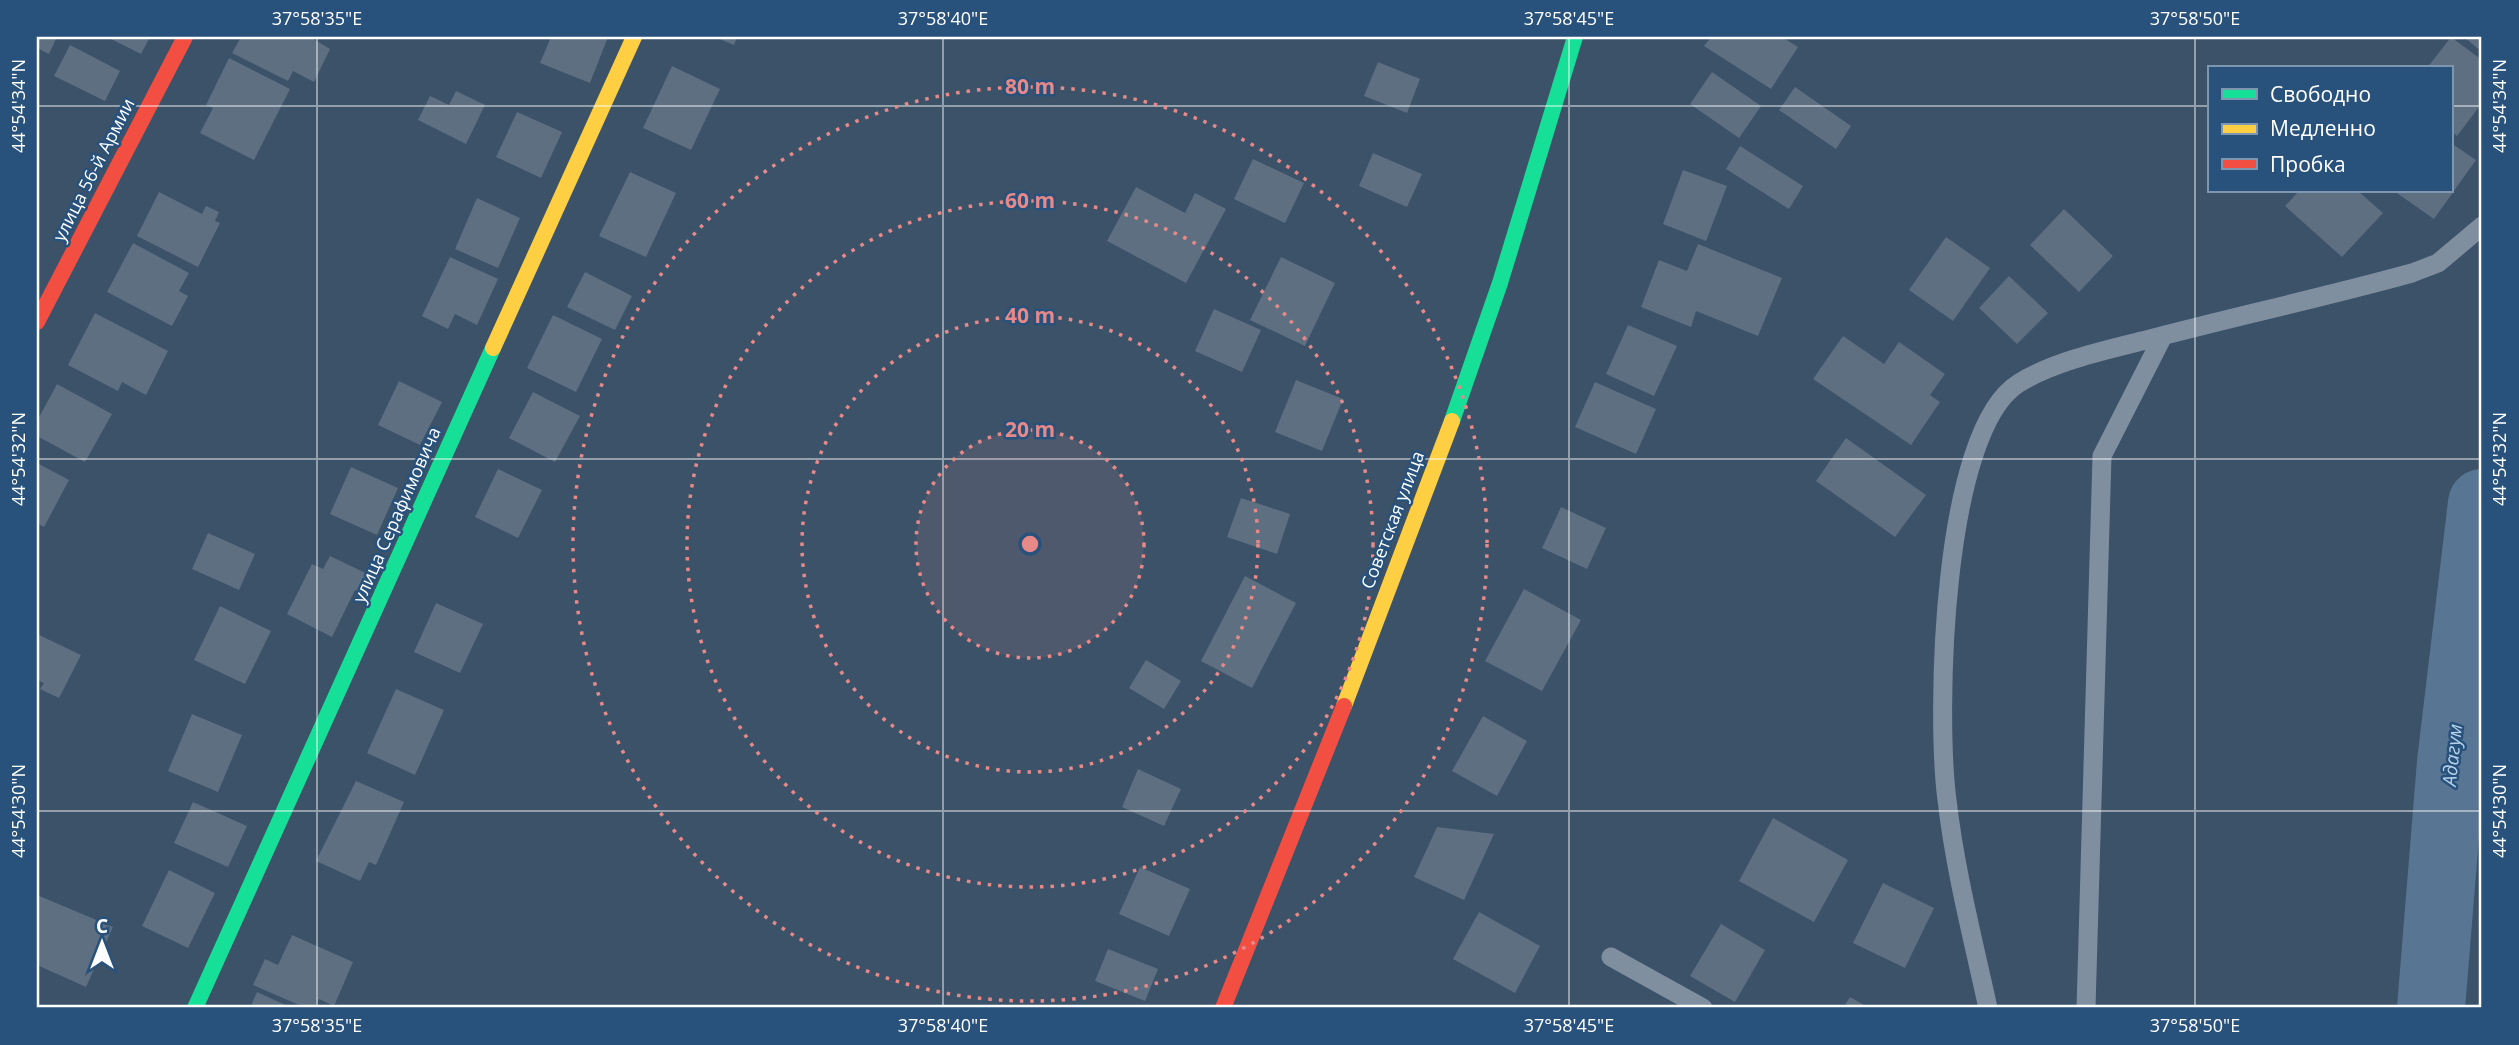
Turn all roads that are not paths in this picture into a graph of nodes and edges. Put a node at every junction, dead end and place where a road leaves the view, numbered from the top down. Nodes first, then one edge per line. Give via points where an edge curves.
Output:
1 (185, 37) edge
2 (634, 37) edge
3 (1575, 37) edge
4 (2482, 226) edge
5 (37, 322) edge
6 (2162, 335) junction
7 (1611, 957) dead end
8 (195, 1008) edge
9 (1223, 1008) edge
10 (1703, 1008) edge
11 (1988, 1008) edge
12 (2086, 1008) edge

1 - 5 street, улица 56-й Армии
2 - 8 street, улица Серафимовича
3 - 9 street, Советская улица via 1473,362
4 - 6 lane via 2438,262 2412,273
6 - 11 lane via 2018,383 1990,419 1960,508 1945,615 1944,759 1960,876
6 - 12 lane via 2102,456
7 - 10 lane

